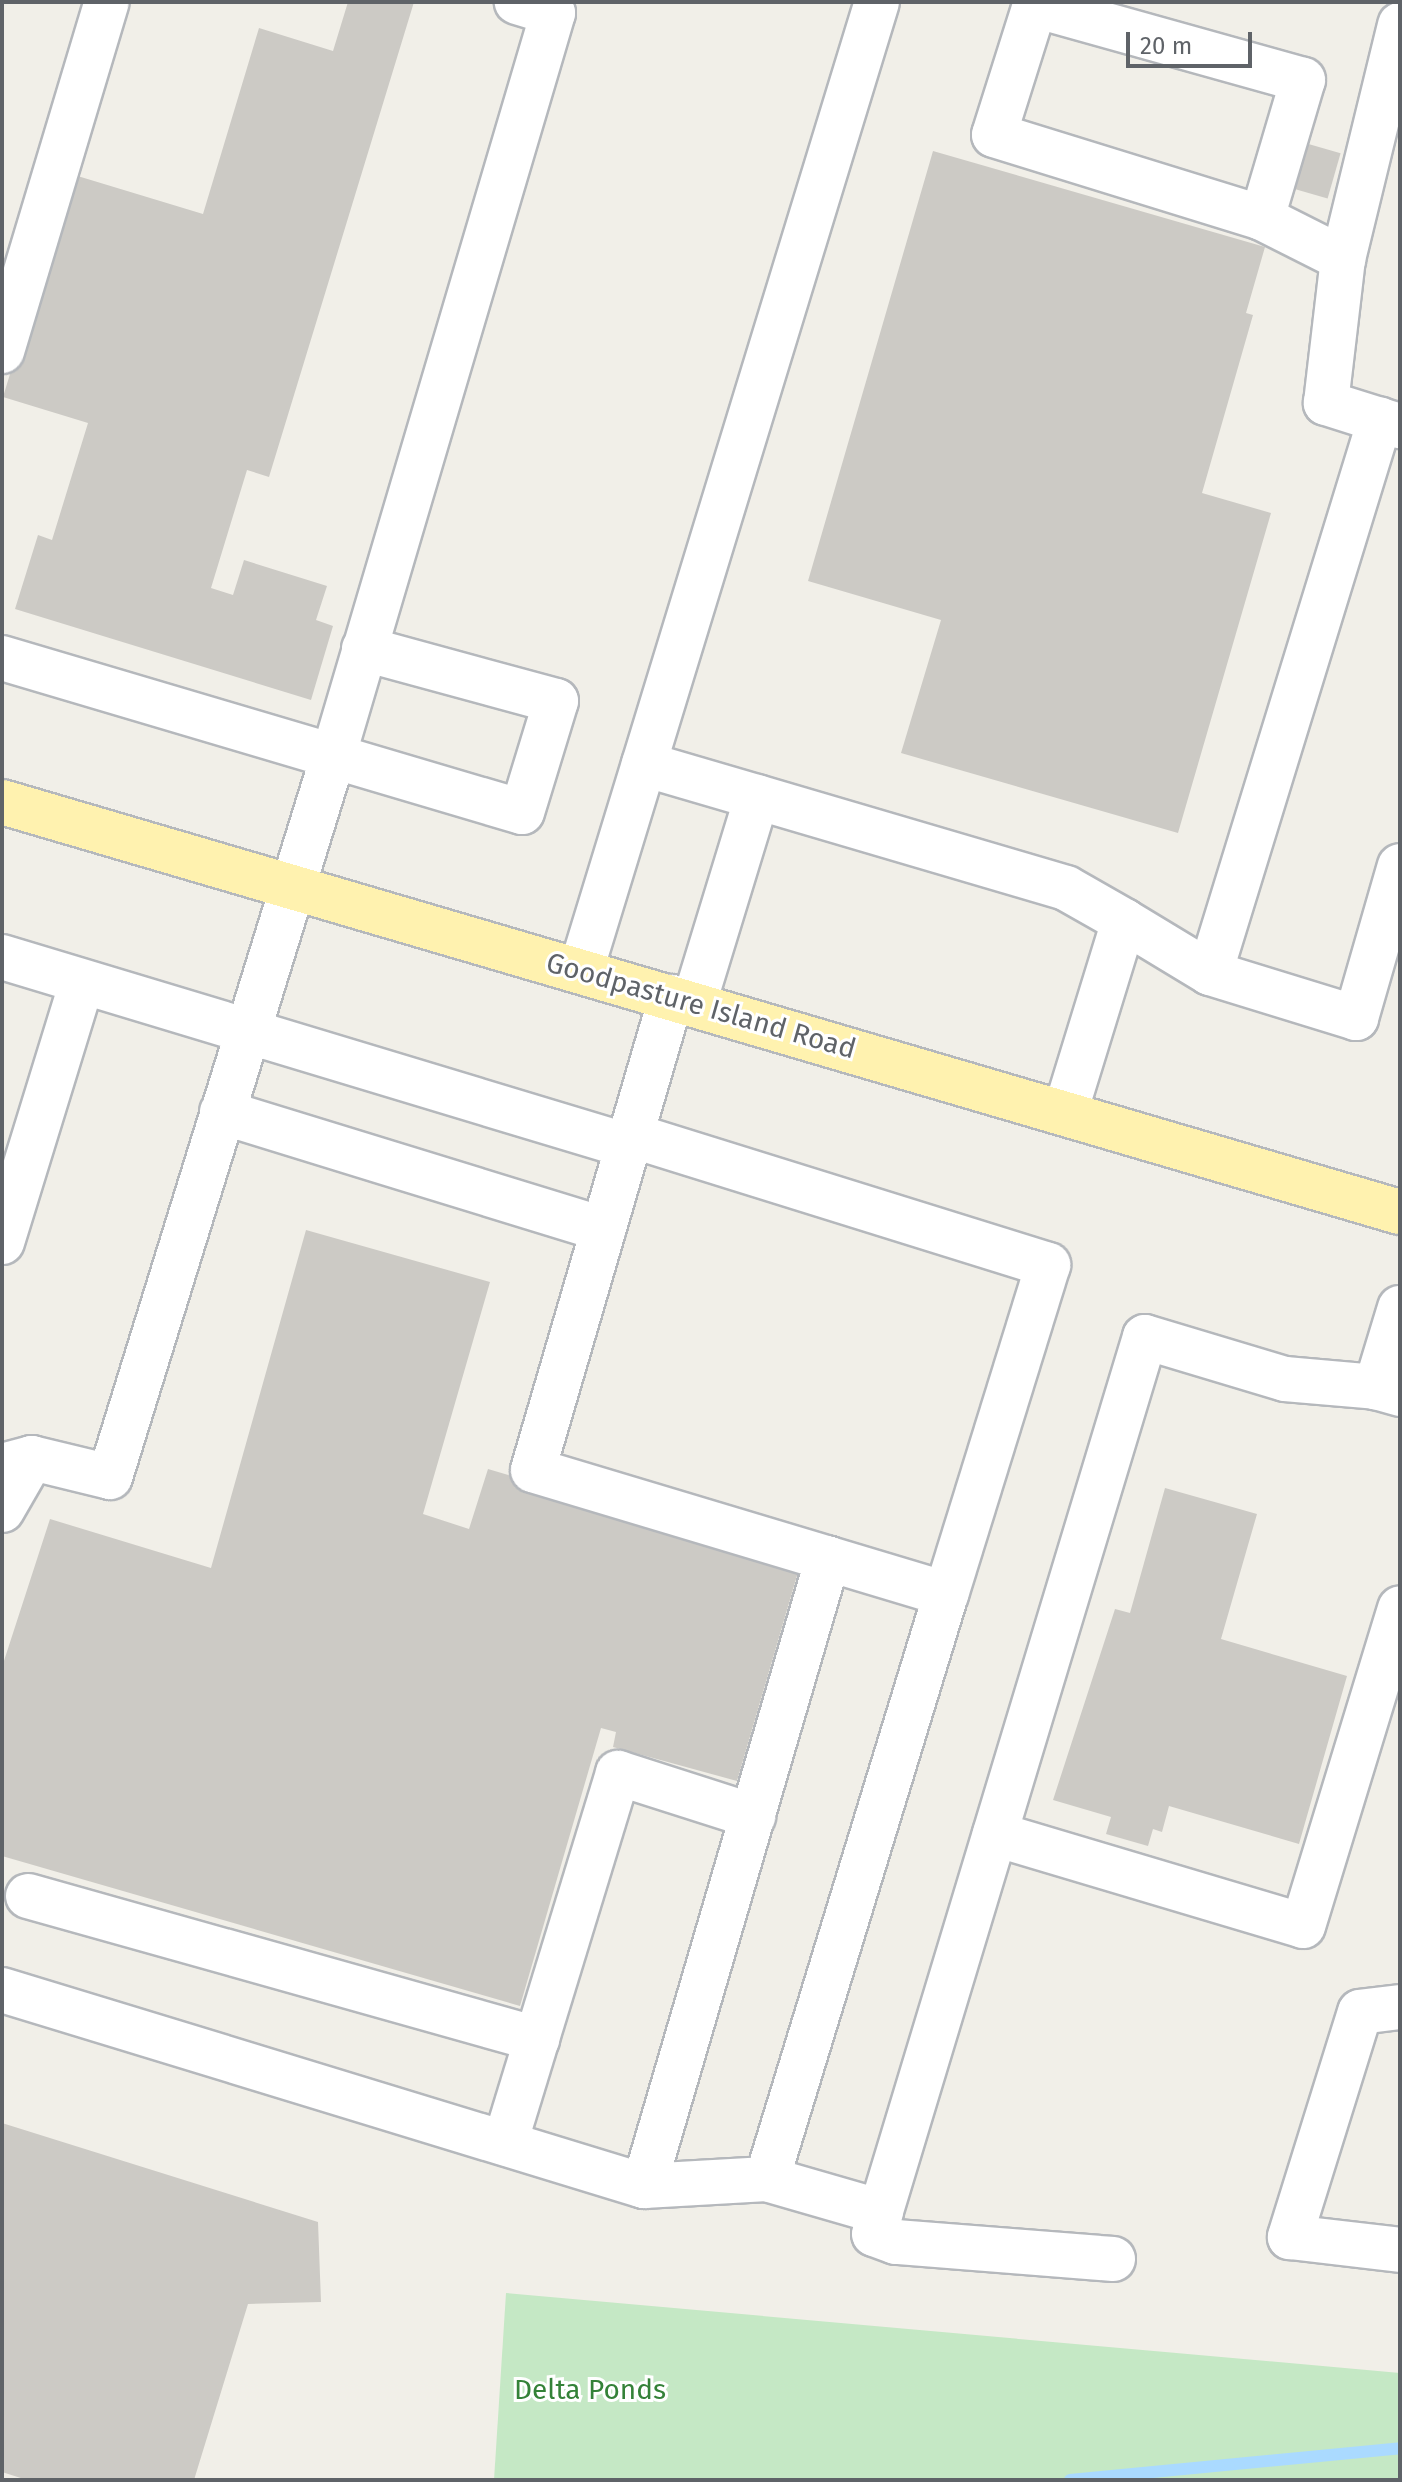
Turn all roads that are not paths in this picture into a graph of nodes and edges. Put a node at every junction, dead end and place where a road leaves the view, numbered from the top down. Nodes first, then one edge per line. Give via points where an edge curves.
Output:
1 (107, 2) edge
2 (517, 2) edge
3 (877, 2) edge
4 (1400, 25) edge
5 (1262, 218) junction
6 (1343, 259) junction
7 (2, 351) edge
8 (1390, 423) edge
9 (364, 649) junction
10 (2, 658) edge
11 (333, 757) junction
12 (644, 764) junction
13 (757, 797) junction
14 (2, 802) edge
15 (1400, 866) edge
16 (291, 886) junction
17 (1124, 921) junction
18 (2, 957) edge
19 (581, 970) junction
20 (1210, 973) junction
21 (82, 982) junction
22 (682, 1000) junction
23 (246, 1032) junction
24 (222, 1112) junction
25 (1065, 1113) junction
26 (630, 1141) junction
27 (1400, 1212) edge
28 (603, 1229) junction
29 (2, 1242) edge
30 (1400, 1308) edge
31 (1388, 1390) edge
32 (17, 1462) edge
33 (2, 1510) edge
34 (828, 1558) junction
35 (946, 1594) junction
36 (1400, 1608) edge
37 (753, 1816) junction
38 (995, 1834) junction
39 (28, 1896) dead end
40 (2, 1990) edge
41 (1400, 2007) edge
42 (537, 2039) junction
43 (505, 2143) junction
44 (767, 2179) junction
45 (644, 2186) junction
46 (881, 2212) junction
47 (1400, 2250) edge
48 (1113, 2259) dead end

1 - 7 lane
2 - 9 lane via 553,13
3 - 12 lane
4 - 6 lane
5 - 5 lane via 994,135 1035,5 1303,80
5 - 6 lane
6 - 8 lane via 1326,403
8 - 20 lane
9 - 11 lane
9 - 11 lane via 556,701 522,812
10 - 11 lane
11 - 16 lane
12 - 13 lane
12 - 19 lane
13 - 17 lane via 1066,888
13 - 22 lane
14 - 16 main road, Goodpasture Island Road
15 - 20 lane via 1356,1018
16 - 19 main road, Goodpasture Island Road
16 - 23 lane
17 - 20 lane
17 - 25 lane
18 - 21 lane
19 - 22 main road, Goodpasture Island Road
21 - 23 lane
21 - 29 lane
22 - 25 main road, Goodpasture Island Road
22 - 26 lane
23 - 24 lane
23 - 26 lane
24 - 28 lane
24 - 32 lane via 110,1477
25 - 27 main road, Goodpasture Island Road
26 - 28 lane
26 - 35 lane via 1048,1265
28 - 34 lane via 533,1470
30 - 31 lane
31 - 38 lane via 1285,1379 1145,1337
32 - 33 lane
34 - 35 lane
34 - 37 lane
35 - 44 lane
36 - 38 lane via 1303,1926
37 - 42 lane via 618,1773
37 - 45 lane
38 - 46 lane
39 - 42 lane
40 - 43 lane
41 - 47 lane via 1360,2012 1290,2237
42 - 43 lane
43 - 45 lane
44 - 45 lane
44 - 46 lane
46 - 48 lane via 874,2234 896,2242

